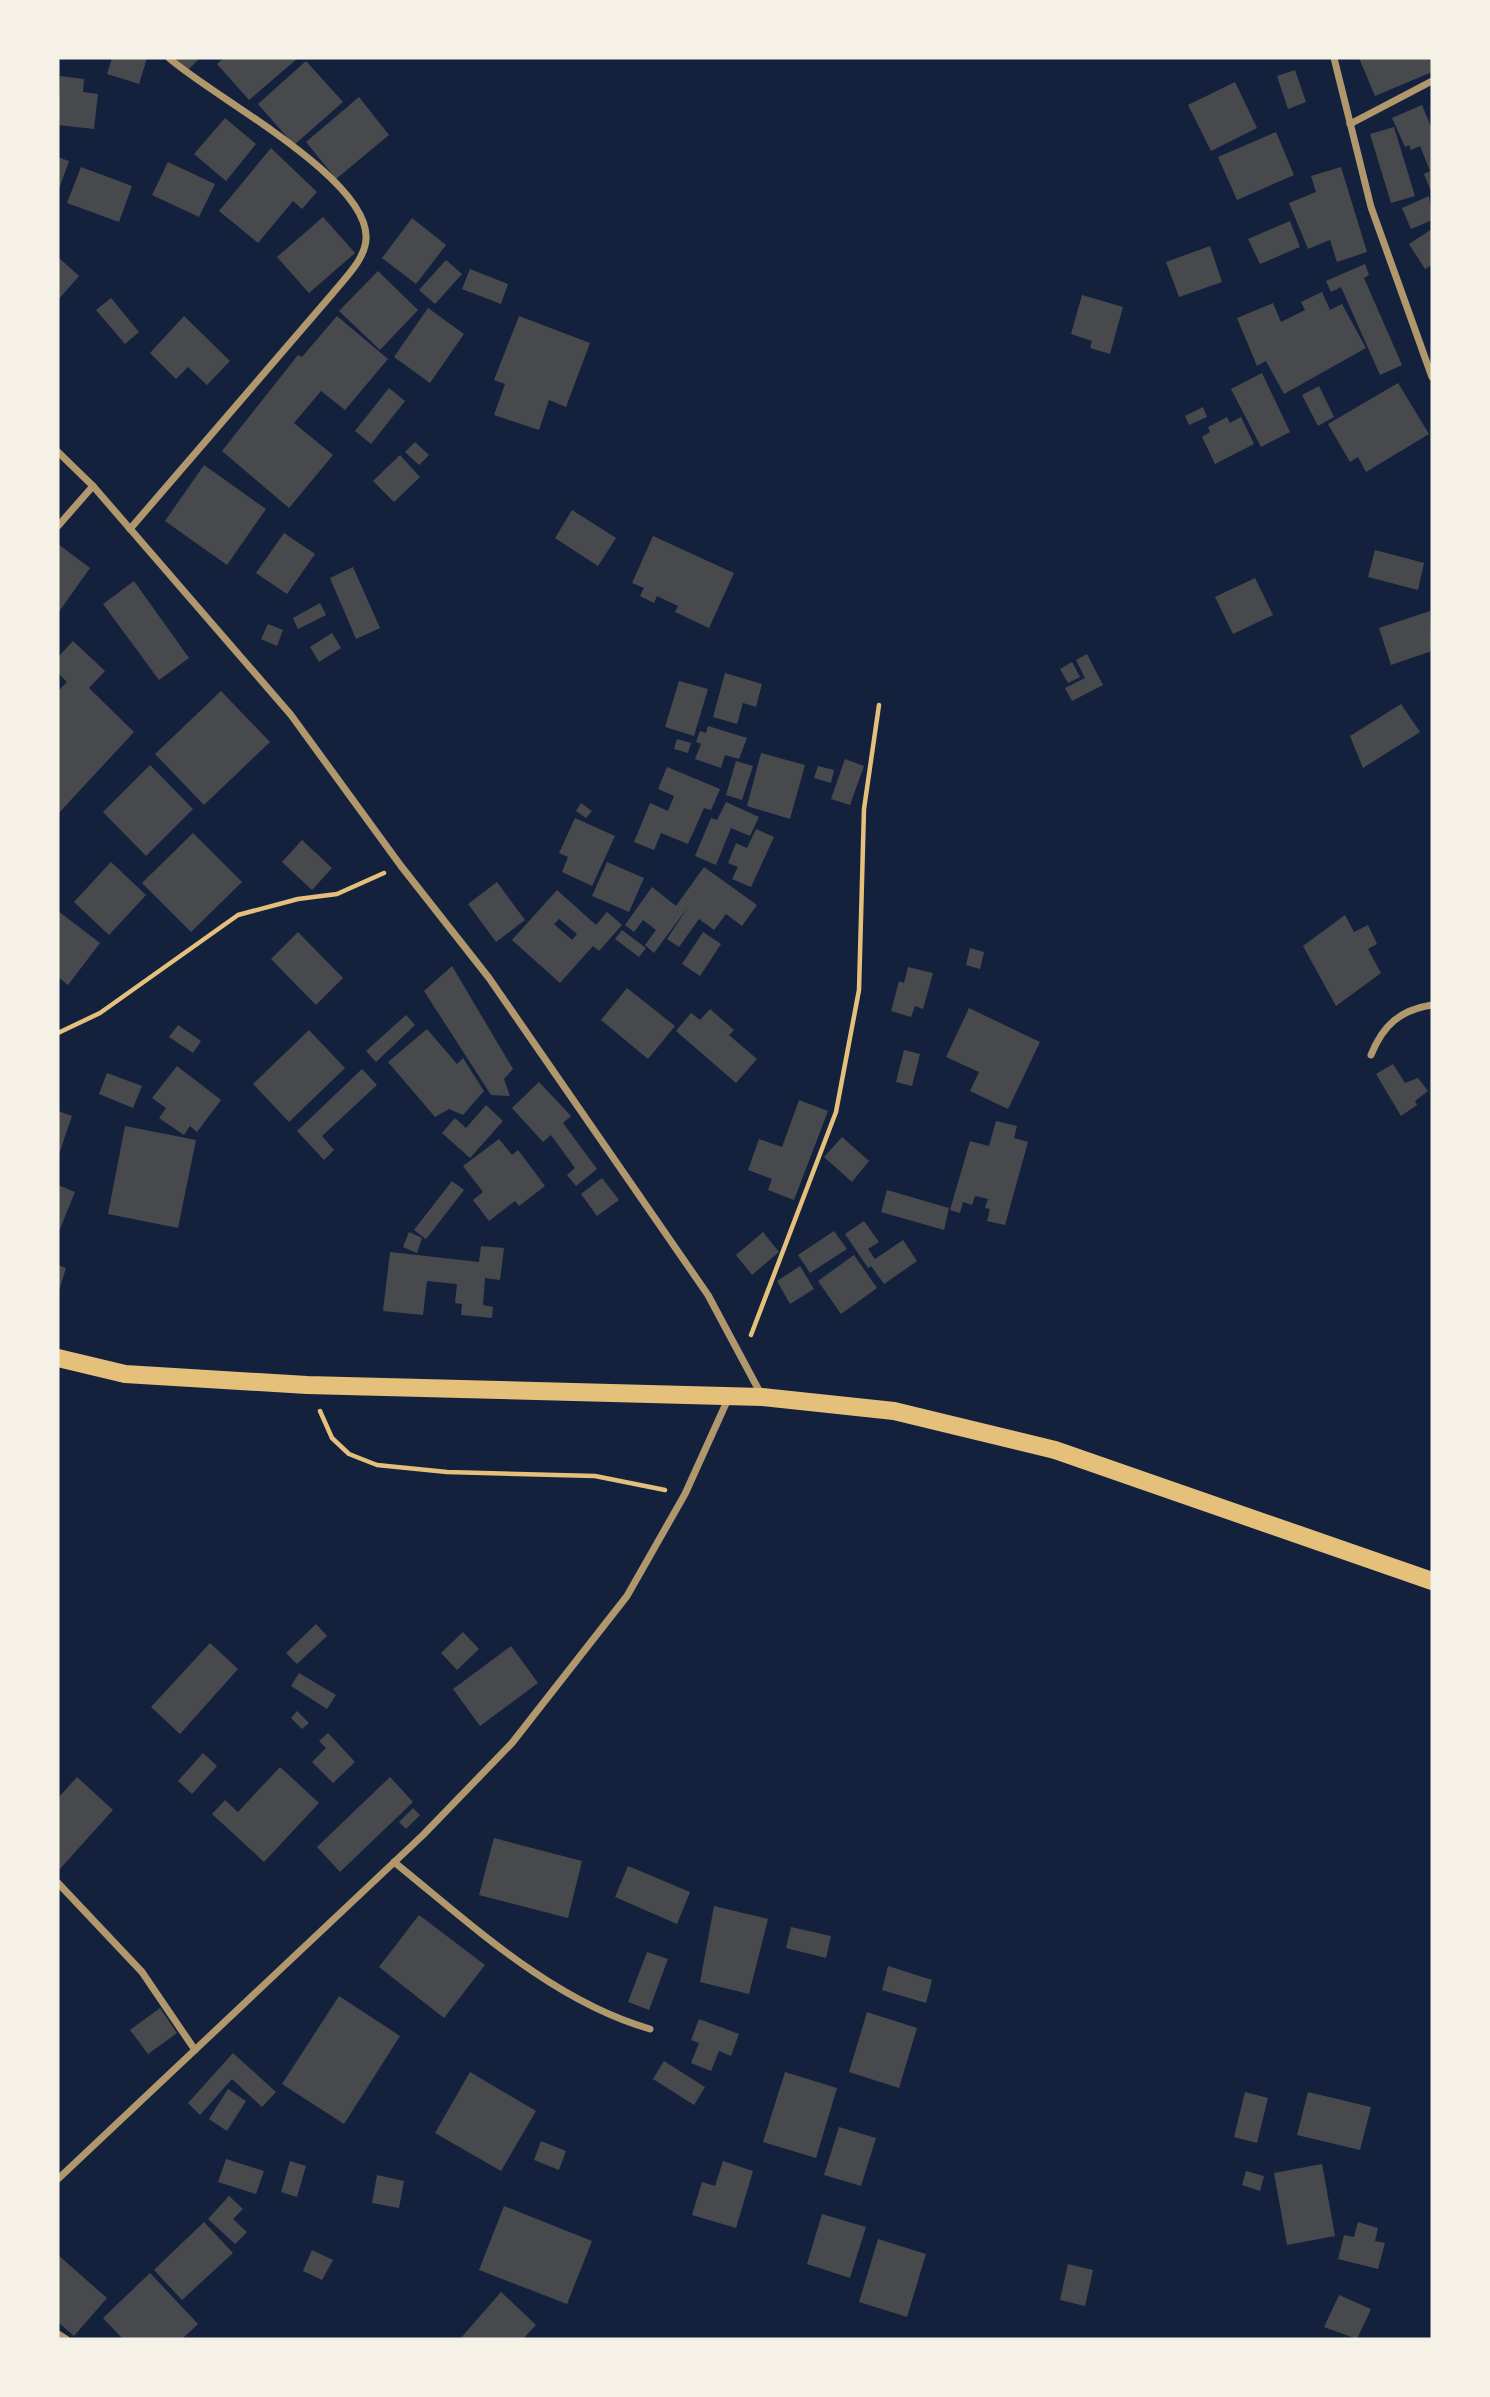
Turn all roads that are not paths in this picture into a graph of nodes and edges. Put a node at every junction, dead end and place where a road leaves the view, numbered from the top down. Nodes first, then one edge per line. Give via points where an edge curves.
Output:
1 (169, 58) edge
2 (1334, 58) edge
3 (1432, 80) edge
4 (1350, 124) junction
5 (1432, 377) edge
6 (58, 452) edge
7 (93, 486) junction
8 (58, 526) edge
9 (130, 529) junction
10 (1432, 1005) edge
11 (1371, 1055) dead end
12 (58, 1358) edge
13 (730, 1395) junction
14 (762, 1396) junction
15 (1432, 1581) edge
16 (394, 1862) junction
17 (58, 1883) edge
18 (650, 2029) dead end
19 (195, 2050) junction
20 (58, 2179) edge
21 (58, 2334) edge
22 (66, 2339) edge

1 - 9 street via 314,163 354,201 367,237 358,262 333,293
2 - 4 street
3 - 4 street
4 - 5 street via 1371,207
6 - 7 street
7 - 8 street
7 - 9 street
9 - 14 street via 291,715 489,978 708,1295
10 - 11 street via 1417,1007 1381,1030
12 - 13 main road via 125,1374 307,1385
13 - 14 main road
13 - 16 street via 685,1494 627,1596 512,1743
14 - 15 main road via 894,1411 1055,1450
16 - 18 street via 551,1983 621,2021
16 - 19 street
17 - 19 street via 142,1972
19 - 20 street
21 - 22 street

